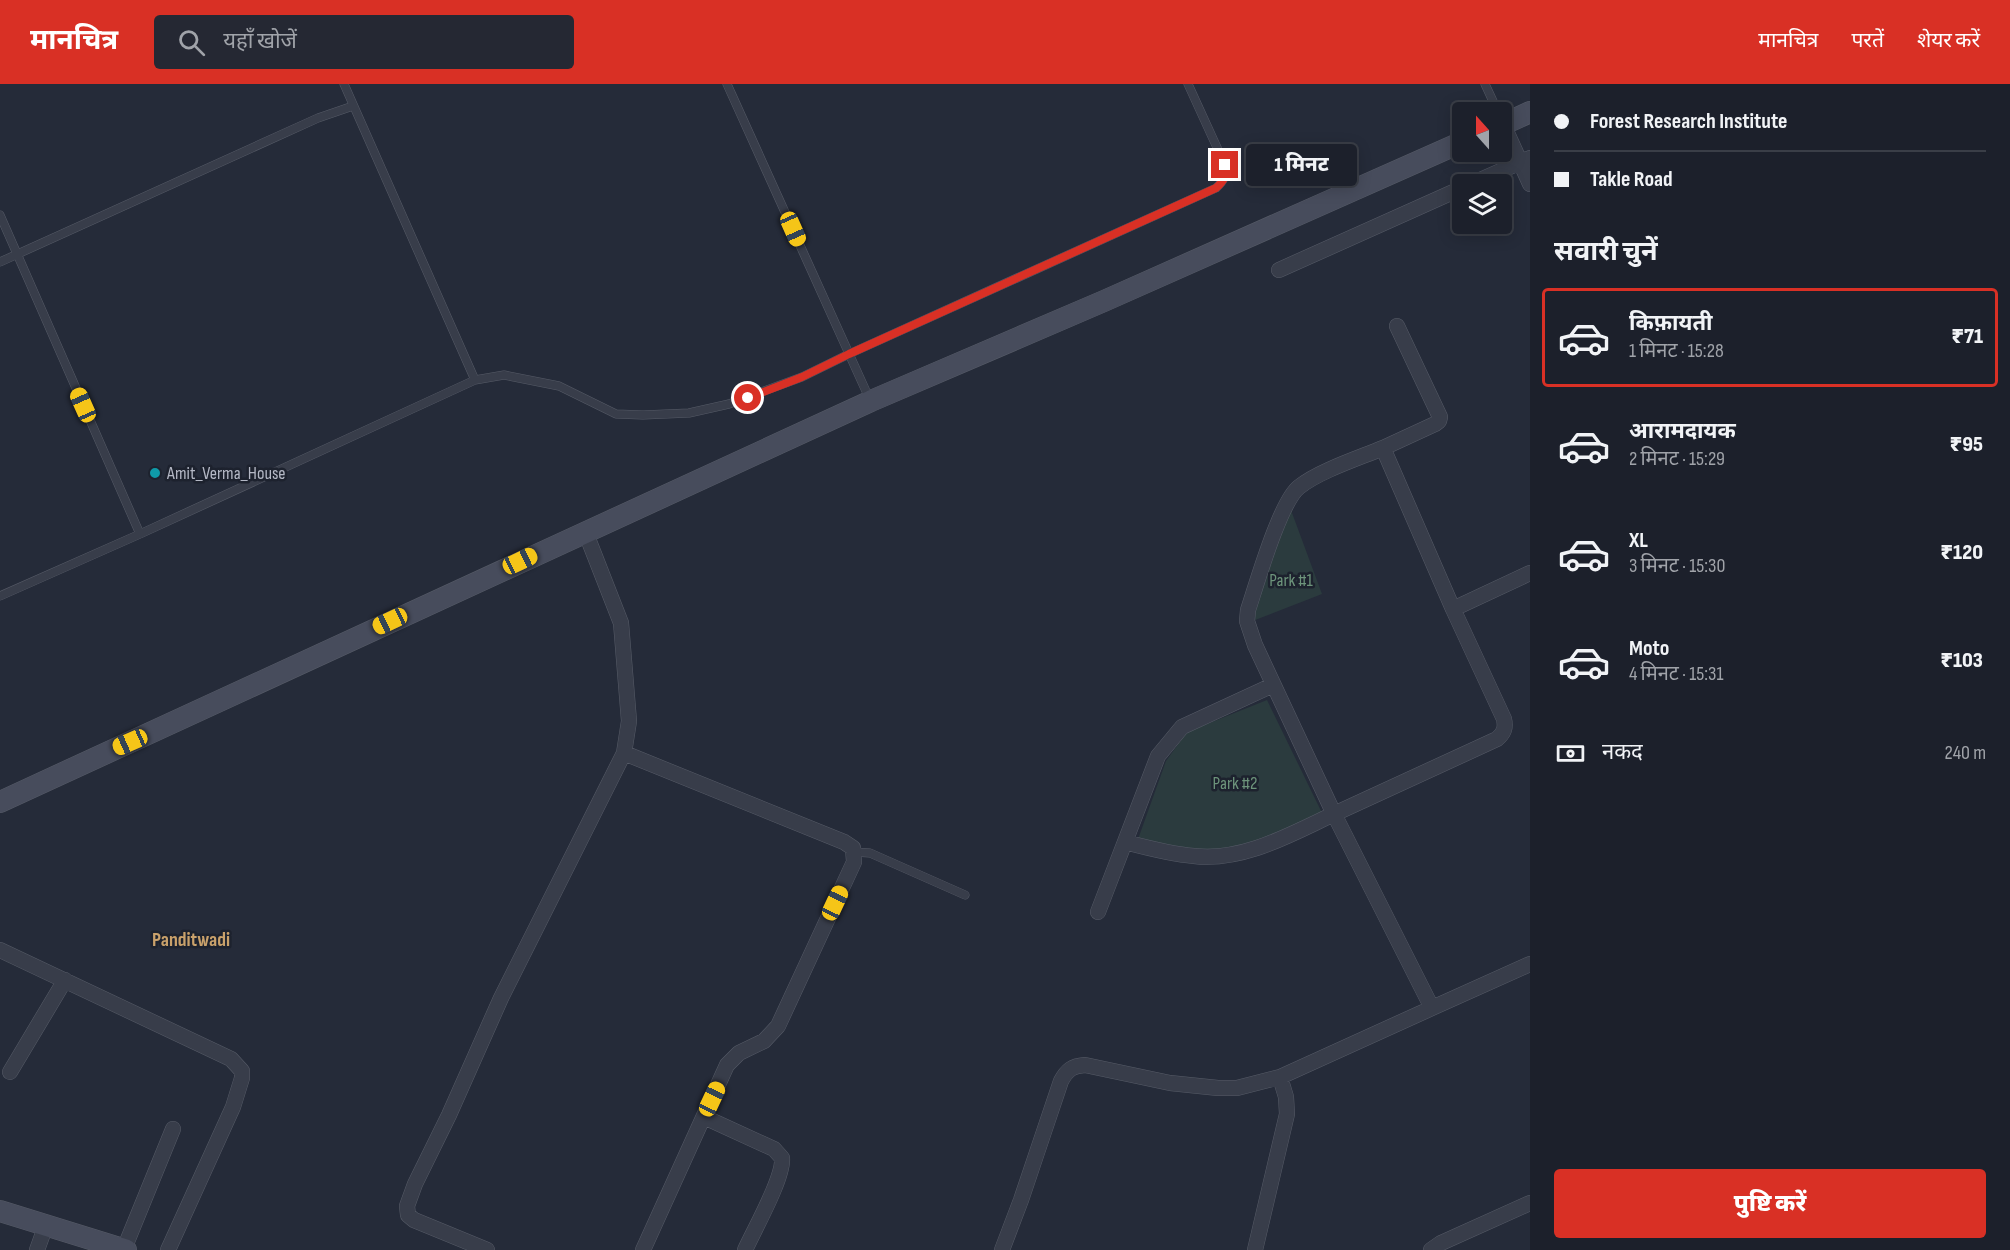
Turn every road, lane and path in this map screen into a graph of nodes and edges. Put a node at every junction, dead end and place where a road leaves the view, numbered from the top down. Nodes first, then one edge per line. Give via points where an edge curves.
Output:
1 (344, 84) edge
2 (727, 84) edge
3 (1188, 84) edge
4 (1485, 84) edge
5 (1493, 102) edge
6 (353, 106) junction
7 (1530, 112) edge
8 (1512, 117) edge
9 (1512, 138) edge
10 (1452, 146) edge
11 (1525, 160) edge
12 (1494, 174) edge
13 (1530, 184) edge
14 (1452, 193) edge
15 (0, 216) edge
16 (17, 255) junction
17 (0, 262) edge
18 (1280, 270) dead end
19 (1397, 326) dead end
20 (849, 354) junction
21 (475, 381) junction
22 (871, 401) junction
23 (1383, 448) junction
24 (585, 531) junction
25 (140, 534) junction
26 (1530, 573) edge
27 (0, 596) edge
28 (1453, 609) junction
29 (1273, 685) junction
30 (624, 753) junction
31 (0, 802) edge
32 (1334, 814) junction
33 (1125, 842) junction
34 (854, 852) junction
35 (964, 895) dead end
36 (1098, 912) dead end
37 (0, 950) edge
38 (1530, 964) edge
39 (65, 980) junction
40 (1432, 1008) junction
41 (10, 1072) dead end
42 (1280, 1077) junction
43 (704, 1117) junction
44 (172, 1129) dead end
45 (1530, 1203) edge
46 (0, 1211) edge
47 (46, 1226) junction
48 (37, 1250) edge
49 (125, 1250) edge
50 (168, 1250) edge
51 (486, 1250) edge
52 (643, 1250) edge
53 (745, 1250) edge
54 (1002, 1250) edge
55 (1255, 1250) edge
56 (1431, 1250) edge

1 - 6 lane
2 - 20 lane
3 - 20 lane via 1225,165 1227,173 1216,188
4 - 5 lane
6 - 16 lane via 318,118
6 - 21 lane
7 - 8 main road
9 - 11 street
10 - 22 main road
11 - 12 street
11 - 13 street
14 - 18 street
15 - 16 lane
16 - 17 lane
16 - 25 lane
19 - 23 street via 1440,417 1439,422
20 - 21 lane via 802,377 729,404 689,413 616,414 559,386 504,375
20 - 22 lane
21 - 25 lane
22 - 24 main road
23 - 28 street
23 - 29 street via 1310,479 1297,488 1282,513 1247,621
24 - 30 street via 621,623 629,721
24 - 31 main road
25 - 27 lane
26 - 28 street
28 - 32 street via 1504,719 1503,734
29 - 32 street
29 - 33 street via 1182,727 1158,756
30 - 34 street via 850,844
30 - 51 street via 501,998 407,1206 408,1215 414,1220
32 - 33 street via 1279,839 1230,855 1196,856
32 - 40 street
33 - 36 street
34 - 35 lane via 870,854
34 - 43 street via 854,862 778,1026 764,1041 739,1053 728,1065
37 - 39 street
38 - 40 street
39 - 41 street
39 - 50 street via 231,1059 242,1071 232,1107
40 - 42 street
42 - 54 street via 1237,1088 1218,1088 1074,1066 1060,1081
42 - 55 street via 1287,1114
43 - 52 street
43 - 53 street via 774,1149 782,1158 777,1181
44 - 49 street
45 - 56 street
46 - 47 main road
47 - 48 street
47 - 49 main road

